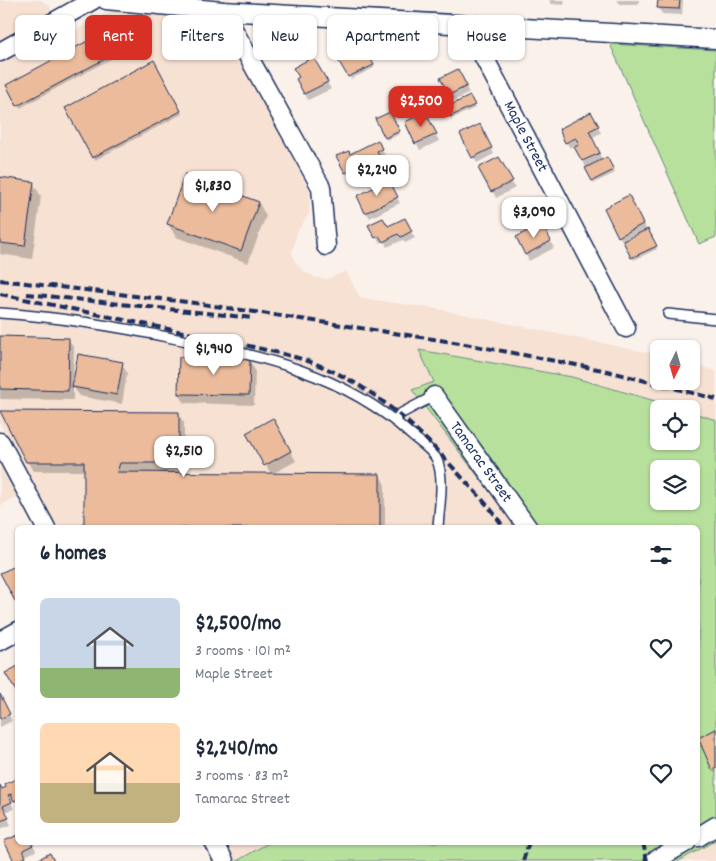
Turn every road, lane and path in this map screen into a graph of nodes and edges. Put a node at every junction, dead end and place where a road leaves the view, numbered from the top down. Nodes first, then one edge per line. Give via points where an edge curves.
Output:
1 (93, 0) edge
2 (113, 0) edge
3 (223, 10) junction
4 (448, 24) edge
5 (525, 28) edge
6 (716, 39) edge
7 (0, 52) edge
8 (485, 60) edge
9 (326, 246) dead end
10 (0, 312) edge
11 (668, 314) dead end
12 (716, 319) edge
13 (626, 328) dead end
14 (434, 396) joint
15 (396, 421) junction
16 (0, 442) edge
17 (44, 525) edge
18 (438, 525) edge
19 (526, 525) edge
20 (15, 633) edge
21 (0, 641) edge
22 (716, 826) edge
23 (700, 835) edge
24 (216, 845) edge
25 (678, 845) edge
26 (224, 861) edge
27 (654, 861) edge

1 - 7 street
2 - 3 street
3 - 4 street
3 - 9 street via 321,187
5 - 6 street
8 - 13 street, Maple Street
10 - 15 lane via 98,323 238,351 298,368 344,387
11 - 12 lane
14 - 15 lane via 400,414
14 - 19 street, Tamarac Street
15 - 18 lane via 436,458 440,471
16 - 17 street
20 - 21 street
22 - 23 street
24 - 26 street
25 - 27 street

